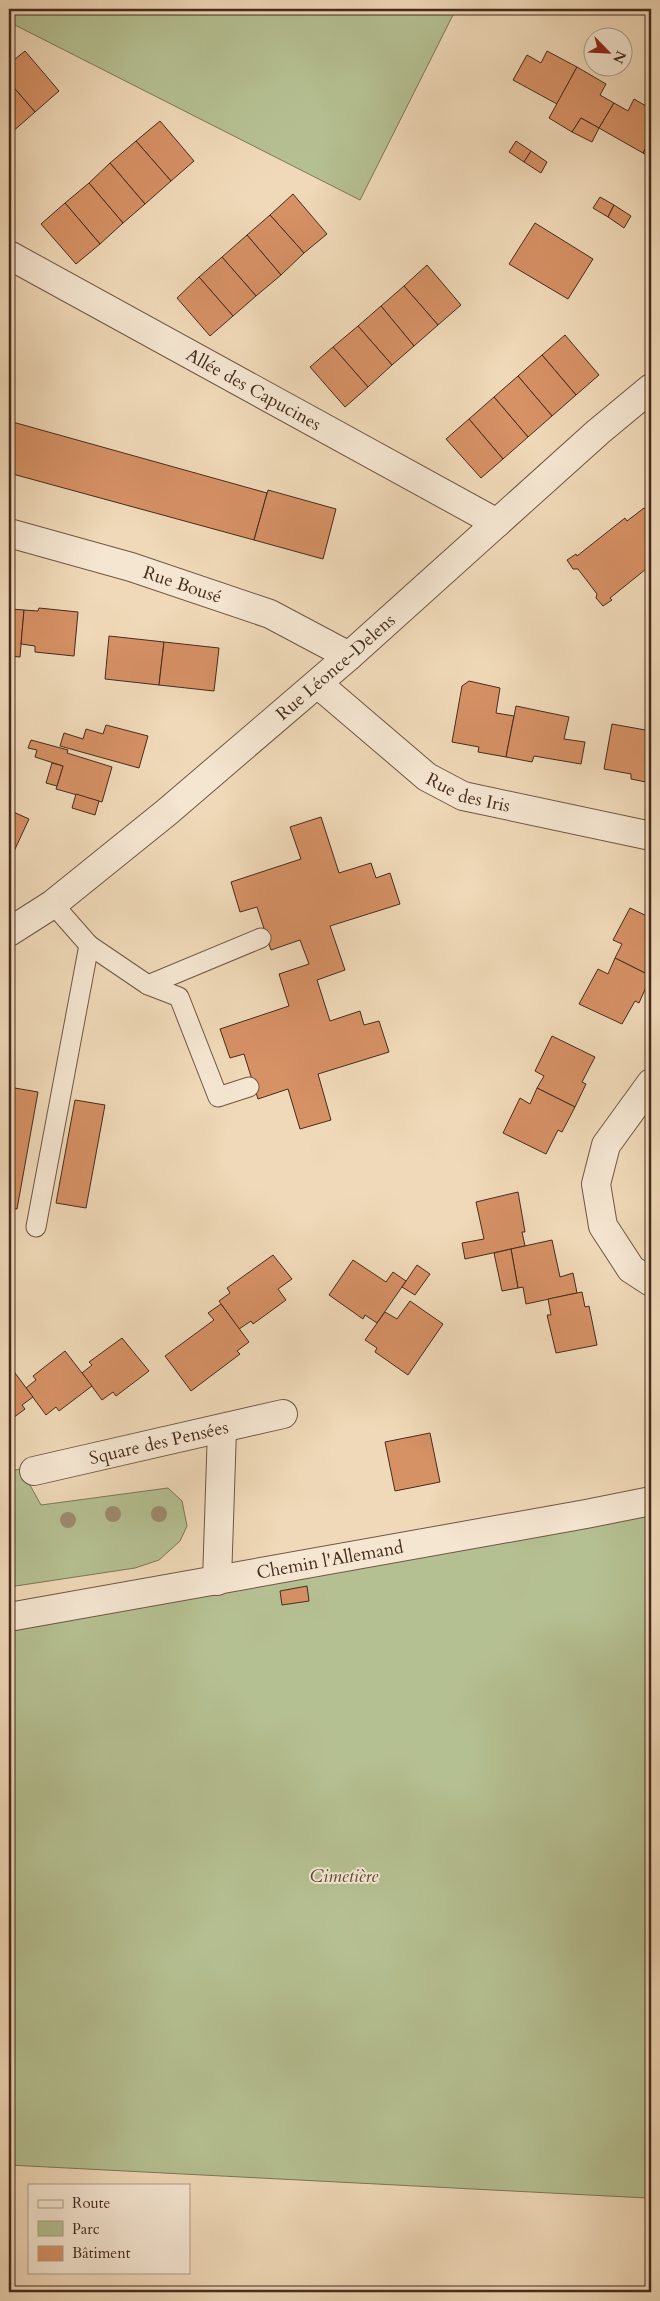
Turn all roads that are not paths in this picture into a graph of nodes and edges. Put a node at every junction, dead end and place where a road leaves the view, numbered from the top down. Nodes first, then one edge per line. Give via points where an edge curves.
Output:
1 (9, 255) edge
2 (651, 388) edge
3 (497, 523) junction
4 (9, 533) edge
5 (349, 656) junction
6 (318, 684) junction
7 (651, 836) edge
8 (53, 904) junction
9 (9, 932) edge
10 (260, 938) dead end
11 (89, 946) junction
12 (148, 984) junction
13 (651, 1083) edge
14 (249, 1087) dead end
15 (36, 1227) dead end
16 (651, 1282) edge
17 (283, 1414) dead end
18 (222, 1429) junction
19 (34, 1471) dead end
20 (651, 1501) edge
21 (217, 1581) junction
22 (9, 1617) edge

1 - 3 street, Allée des Capucines
2 - 3 street, Rue Léonce-Delens
3 - 5 street, Rue Léonce-Delens
4 - 5 street, Rue Bousé via 131,566 270,614
5 - 6 street, Rue Léonce-Delens
6 - 7 street, Rue des Iris via 427,777 463,796
6 - 8 street, Rue Léonce-Delens
8 - 9 street, Rue Léonce-Delens
8 - 11 lane
10 - 12 lane
11 - 12 lane
11 - 15 lane
12 - 14 lane via 179,998 218,1097
13 - 16 street via 606,1146 596,1184 603,1226 631,1269
17 - 18 street, Square des Pensées
18 - 19 street, Square des Pensées
18 - 21 street
20 - 21 street, Chemin l'Allemand
21 - 22 street, Chemin l'Allemand

